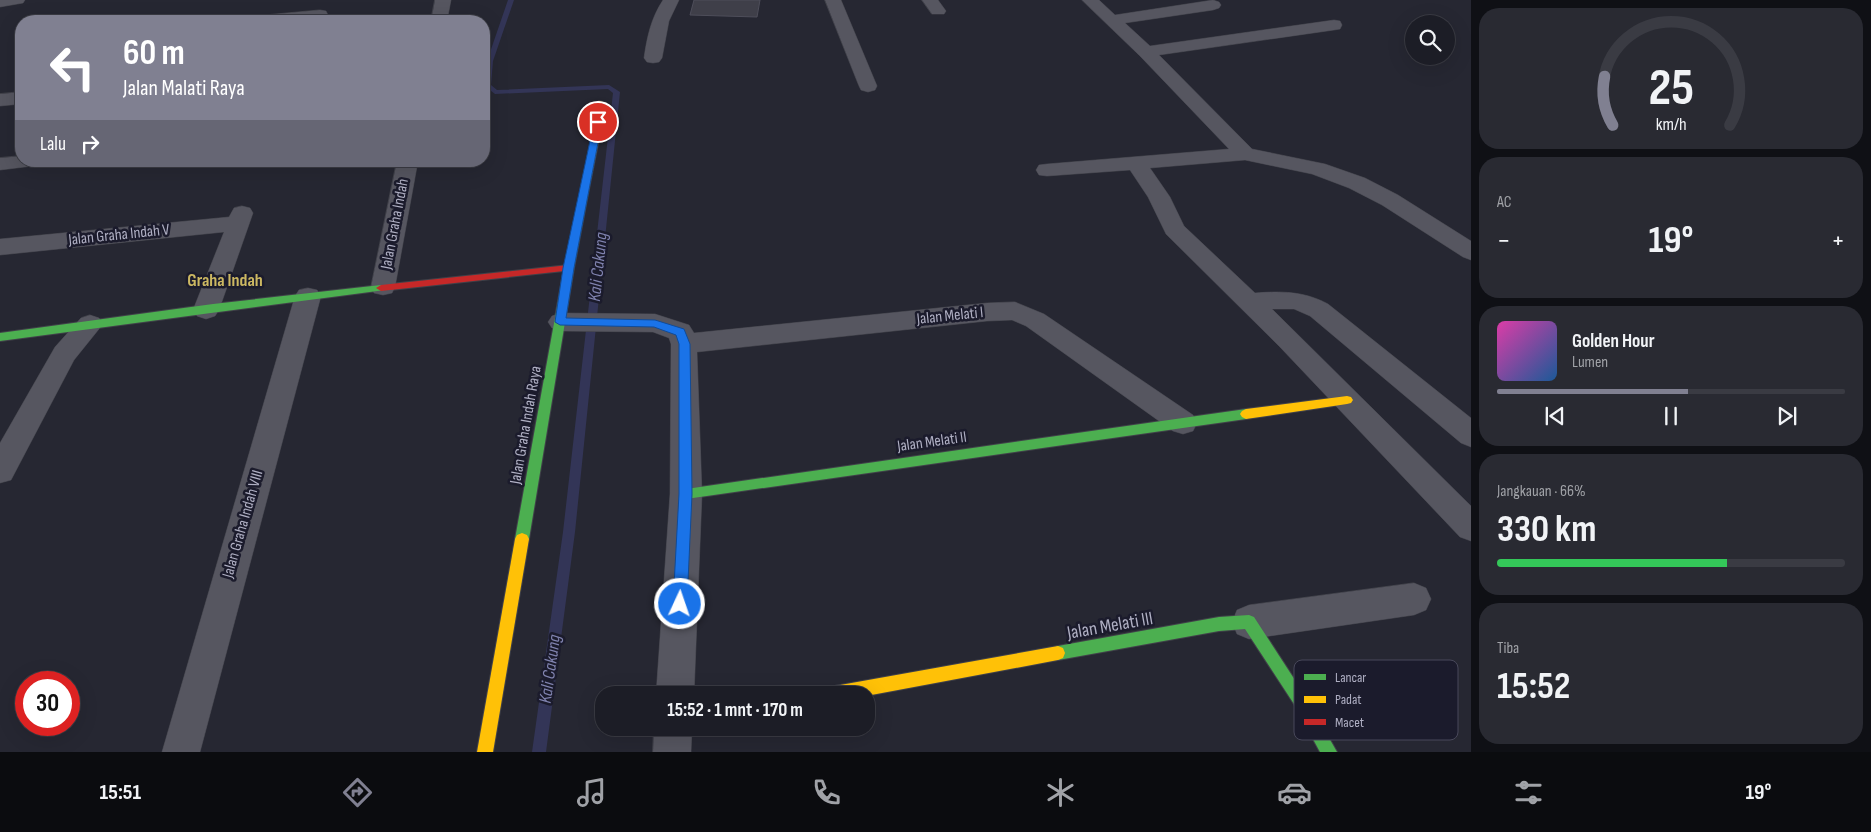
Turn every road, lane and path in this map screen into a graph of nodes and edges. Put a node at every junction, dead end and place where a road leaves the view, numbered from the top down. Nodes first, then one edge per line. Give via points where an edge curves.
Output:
1 (17, 0) edge
2 (443, 0) edge
3 (670, 0) edge
4 (833, 0) edge
5 (1090, 0) edge
6 (0, 2) edge
7 (1213, 5) dead end
8 (322, 12) edge
9 (299, 15) edge
10 (439, 15) edge
11 (1112, 20) junction
12 (1334, 25) dead end
13 (1146, 52) junction
14 (653, 58) dead end
15 (868, 86) dead end
16 (15, 99) edge
17 (0, 100) edge
18 (602, 104) dead end
19 (1245, 154) junction
20 (1136, 162) junction
21 (15, 163) edge
22 (0, 164) edge
23 (407, 167) edge
24 (1048, 170) dead end
25 (0, 247) edge
26 (1471, 252) edge
27 (568, 268) junction
28 (383, 287) junction
29 (308, 296) junction
30 (1249, 302) junction
31 (206, 310) junction
32 (560, 322) junction
33 (90, 324) junction
34 (0, 337) edge
35 (684, 344) junction
36 (1347, 400) junction
37 (1183, 424) junction
38 (1471, 435) edge
39 (0, 471) edge
40 (686, 494) junction
41 (1471, 527) edge
42 (1414, 599) dead end
43 (1249, 622) junction
44 (675, 686) edge
45 (875, 687) edge
46 (1294, 691) edge
47 (673, 736) edge
48 (1322, 740) edge
49 (181, 752) edge
50 (485, 752) edge
51 (672, 752) edge
52 (1329, 752) edge

1 - 6 street
2 - 10 street
3 - 14 street via 659,23
4 - 15 street
5 - 11 street
7 - 11 street
8 - 9 street
11 - 13 street
12 - 13 street
13 - 19 street
16 - 17 street
18 - 27 street, Jalan Graha Indah Raya
19 - 20 street
19 - 26 street via 1316,169 1357,183 1390,200
20 - 24 street
20 - 30 street via 1159,197 1174,229
21 - 22 street
23 - 28 street, Jalan Graha Indah
25 - 31 street, Jalan Graha Indah V via 240,218
27 - 28 street
27 - 32 street, Jalan Graha Indah Raya
28 - 29 street
29 - 31 street
29 - 49 street, Jalan Graha Indah VIII
30 - 36 street
30 - 38 street via 1308,302
31 - 33 street
32 - 35 street via 655,323 680,332
32 - 50 street, Jalan Graha Indah Raya
33 - 34 street
33 - 39 street via 64,354
35 - 37 street, Jalan Melati I via 987,312 1014,312 1035,320
35 - 40 street
36 - 37 street, Jalan Melati II
36 - 41 street
37 - 40 street, Jalan Melati II
40 - 44 street
42 - 43 street
43 - 45 street, Jalan Melati III via 1219,624
43 - 46 street
47 - 51 street
48 - 52 street

